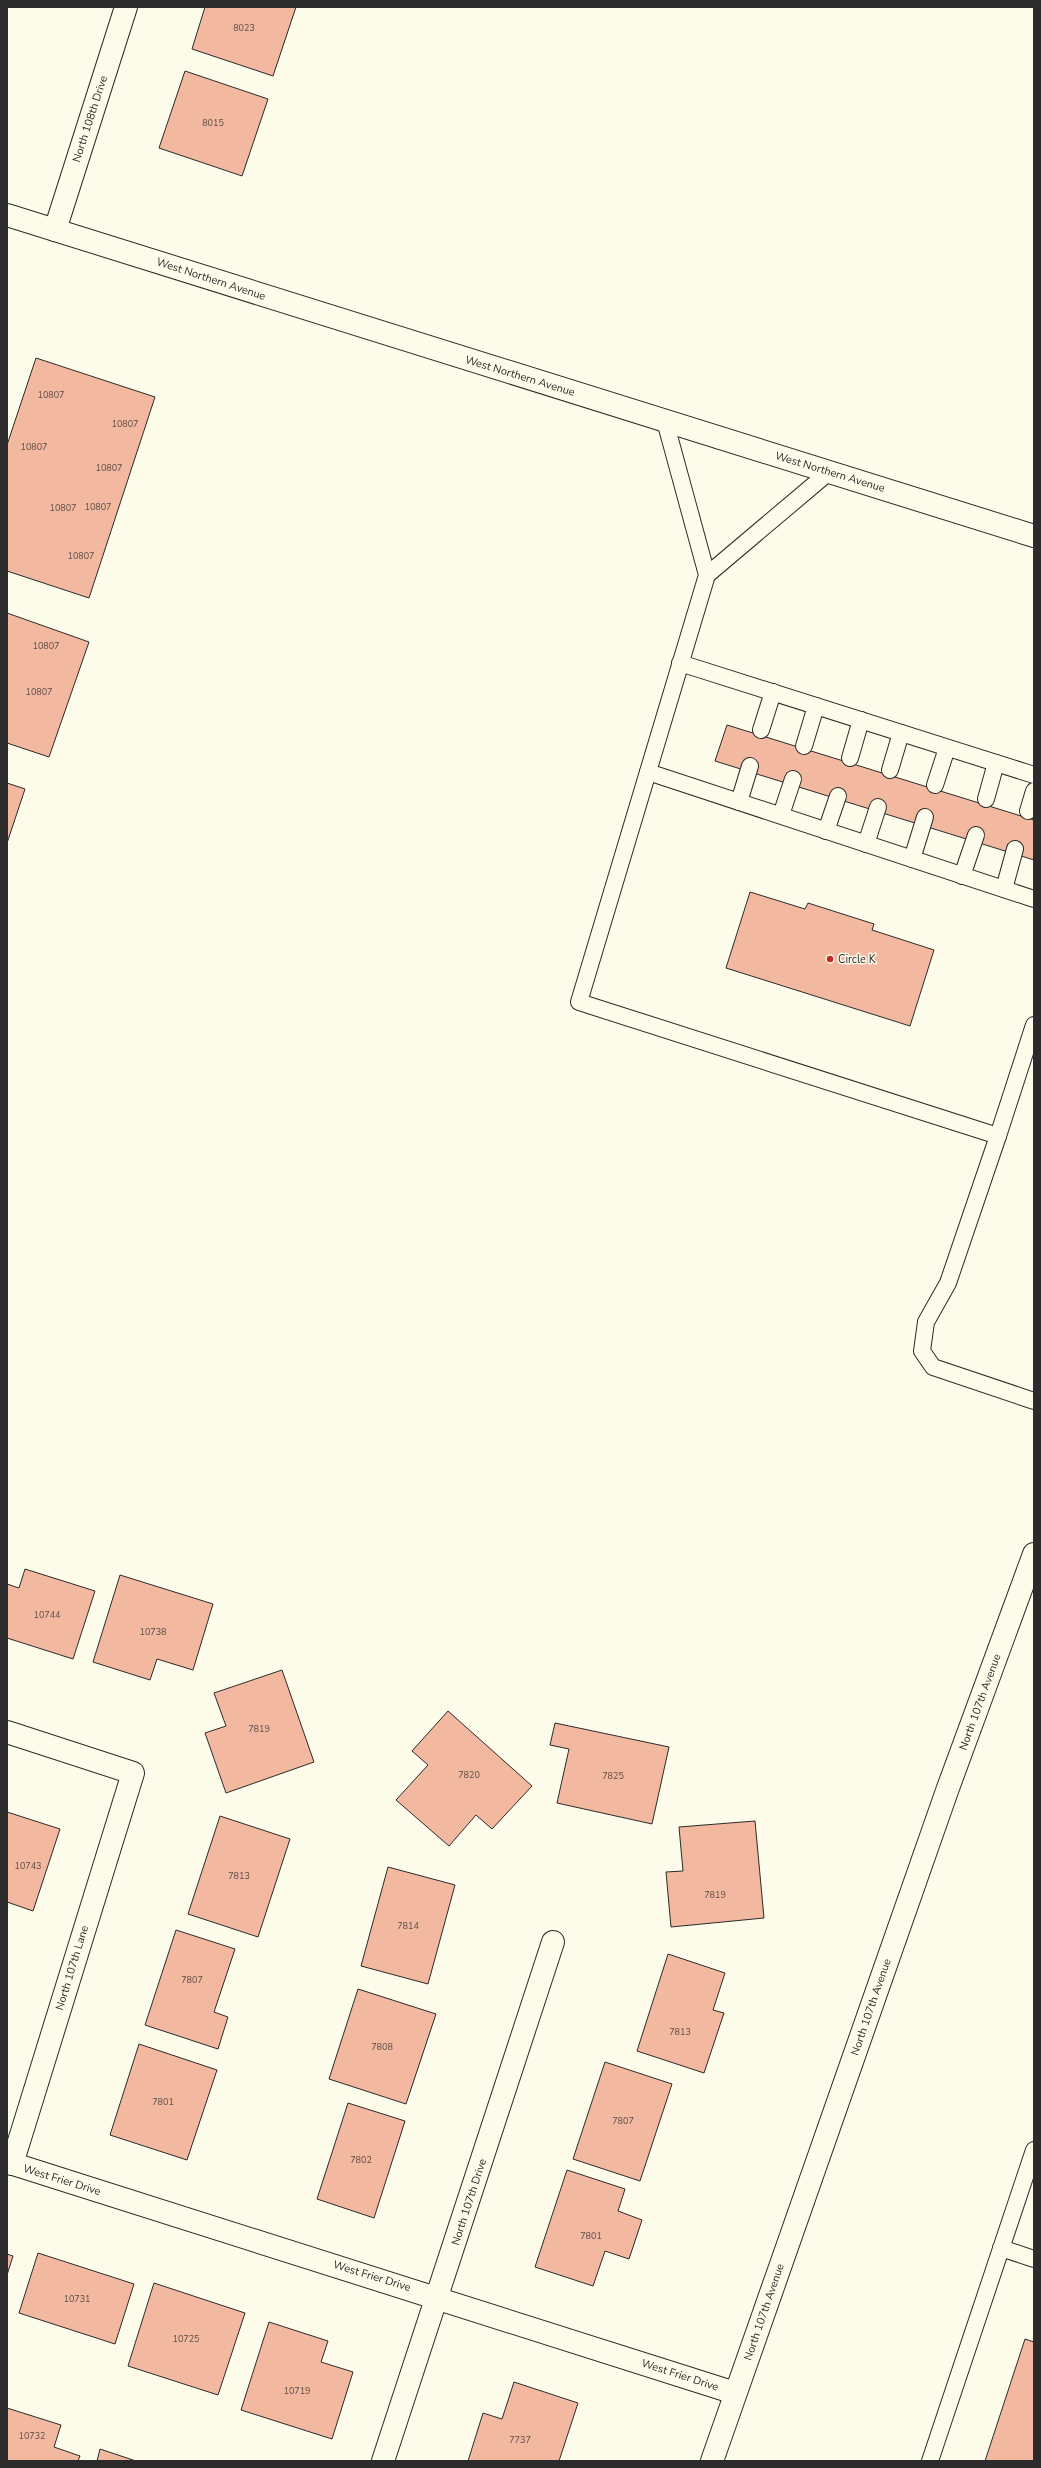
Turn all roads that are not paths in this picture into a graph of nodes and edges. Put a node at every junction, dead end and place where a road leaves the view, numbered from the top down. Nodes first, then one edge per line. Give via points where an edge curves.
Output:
1 (126, 7) edge
2 (7, 215) edge
3 (55, 230) junction
4 (665, 421) junction
5 (829, 472) junction
6 (1034, 536) edge
7 (707, 575) junction
8 (680, 663) junction
9 (773, 692) junction
10 (816, 706) junction
11 (861, 720) junction
12 (761, 730) dead end
13 (901, 733) junction
14 (804, 746) dead end
15 (947, 748) junction
16 (850, 758) dead end
17 (996, 763) junction
18 (750, 766) dead end
19 (890, 770) dead end
20 (648, 772) junction
21 (1034, 775) edge
22 (793, 779) dead end
23 (935, 785) dead end
24 (1034, 791) edge
25 (838, 796) dead end
26 (986, 799) dead end
27 (739, 802) junction
28 (878, 807) dead end
29 (1028, 811) dead end
30 (781, 816) junction
31 (925, 817) dead end
32 (826, 831) junction
33 (976, 835) dead end
34 (866, 844) junction
35 (1015, 849) dead end
36 (912, 859) junction
37 (962, 876) junction
38 (1004, 889) junction
39 (1034, 899) edge
40 (1034, 1024) edge
41 (998, 1136) junction
42 (1034, 1401) edge
43 (1034, 1554) edge
44 (7, 1732) edge
45 (553, 1942) dead end
46 (1034, 2150) edge
47 (9, 2163) edge
48 (1001, 2248) junction
49 (1034, 2259) edge
50 (438, 2297) junction
51 (735, 2393) junction
52 (383, 2461) edge
53 (712, 2461) edge
54 (930, 2461) edge

1 - 3 street, North 108th Drive
2 - 3 street, West Northern Avenue
3 - 4 street, West Northern Avenue
4 - 5 street, West Northern Avenue
4 - 7 lane
5 - 6 street, West Northern Avenue
5 - 7 lane
7 - 8 lane
8 - 9 lane
8 - 20 lane
9 - 10 lane
9 - 12 lane
10 - 11 lane
10 - 14 lane
11 - 13 lane
11 - 16 lane
13 - 15 lane
13 - 19 lane
15 - 17 lane
15 - 23 lane
17 - 21 lane
17 - 26 lane
18 - 27 lane
20 - 27 lane
20 - 41 lane via 579,1002
22 - 30 lane
24 - 29 lane
25 - 32 lane
27 - 30 lane
28 - 34 lane
30 - 32 lane
31 - 36 lane
32 - 34 lane
33 - 37 lane
34 - 36 lane
35 - 38 lane
36 - 37 lane
37 - 38 lane
38 - 39 lane
40 - 41 lane
41 - 42 lane via 948,1283 926,1322 922,1352 934,1367
43 - 51 street, North 107th Avenue via 945,1796
44 - 47 street, North 107th Lane via 133,1773
45 - 50 street, North 107th Drive
46 - 48 lane
47 - 50 street, West Frier Drive
48 - 49 lane
48 - 54 lane
50 - 51 street, West Frier Drive
50 - 52 street, North 107th Drive
51 - 53 street, North 107th Avenue

